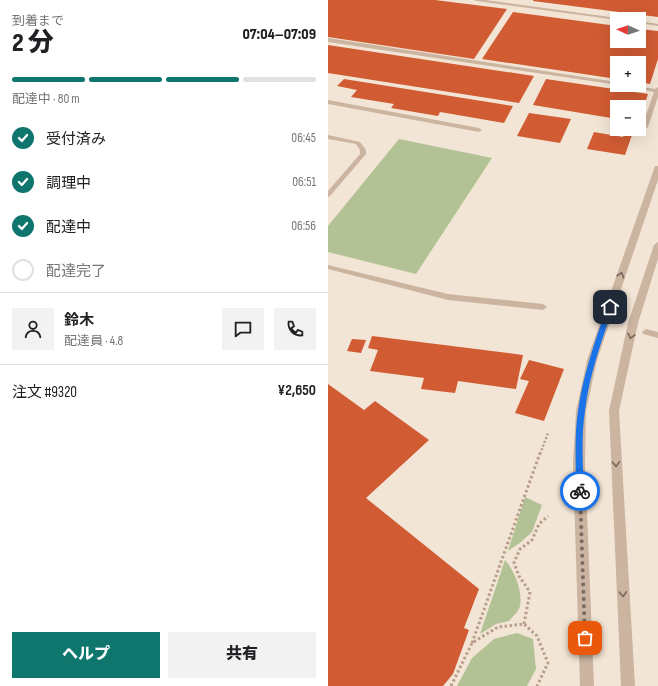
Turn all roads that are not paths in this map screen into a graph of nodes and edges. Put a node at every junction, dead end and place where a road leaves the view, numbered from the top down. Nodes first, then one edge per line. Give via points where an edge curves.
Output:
1 (476, 0) edge
2 (610, 18) edge
3 (646, 23) edge
4 (658, 25) edge
5 (328, 40) edge
6 (610, 83) edge
7 (646, 88) edge
8 (658, 90) edge
9 (328, 102) edge
10 (646, 124) edge
11 (479, 130) dead end
12 (328, 137) edge
13 (658, 168) edge
14 (328, 195) edge
15 (658, 245) edge
16 (328, 267) edge
17 (543, 306) dead end
18 (646, 332) dead end
19 (658, 335) edge
20 (587, 686) edge
21 (628, 686) edge

1 - 2 lane
3 - 4 lane
5 - 6 lane
7 - 8 lane
8 - 10 lane
9 - 11 lane
12 - 14 lane via 358,143 363,150 363,154
20 -> 13 street via 579,463 581,411 592,360
15 -> 21 street via 634,323 614,411
16 - 17 lane via 448,297
18 - 19 lane

